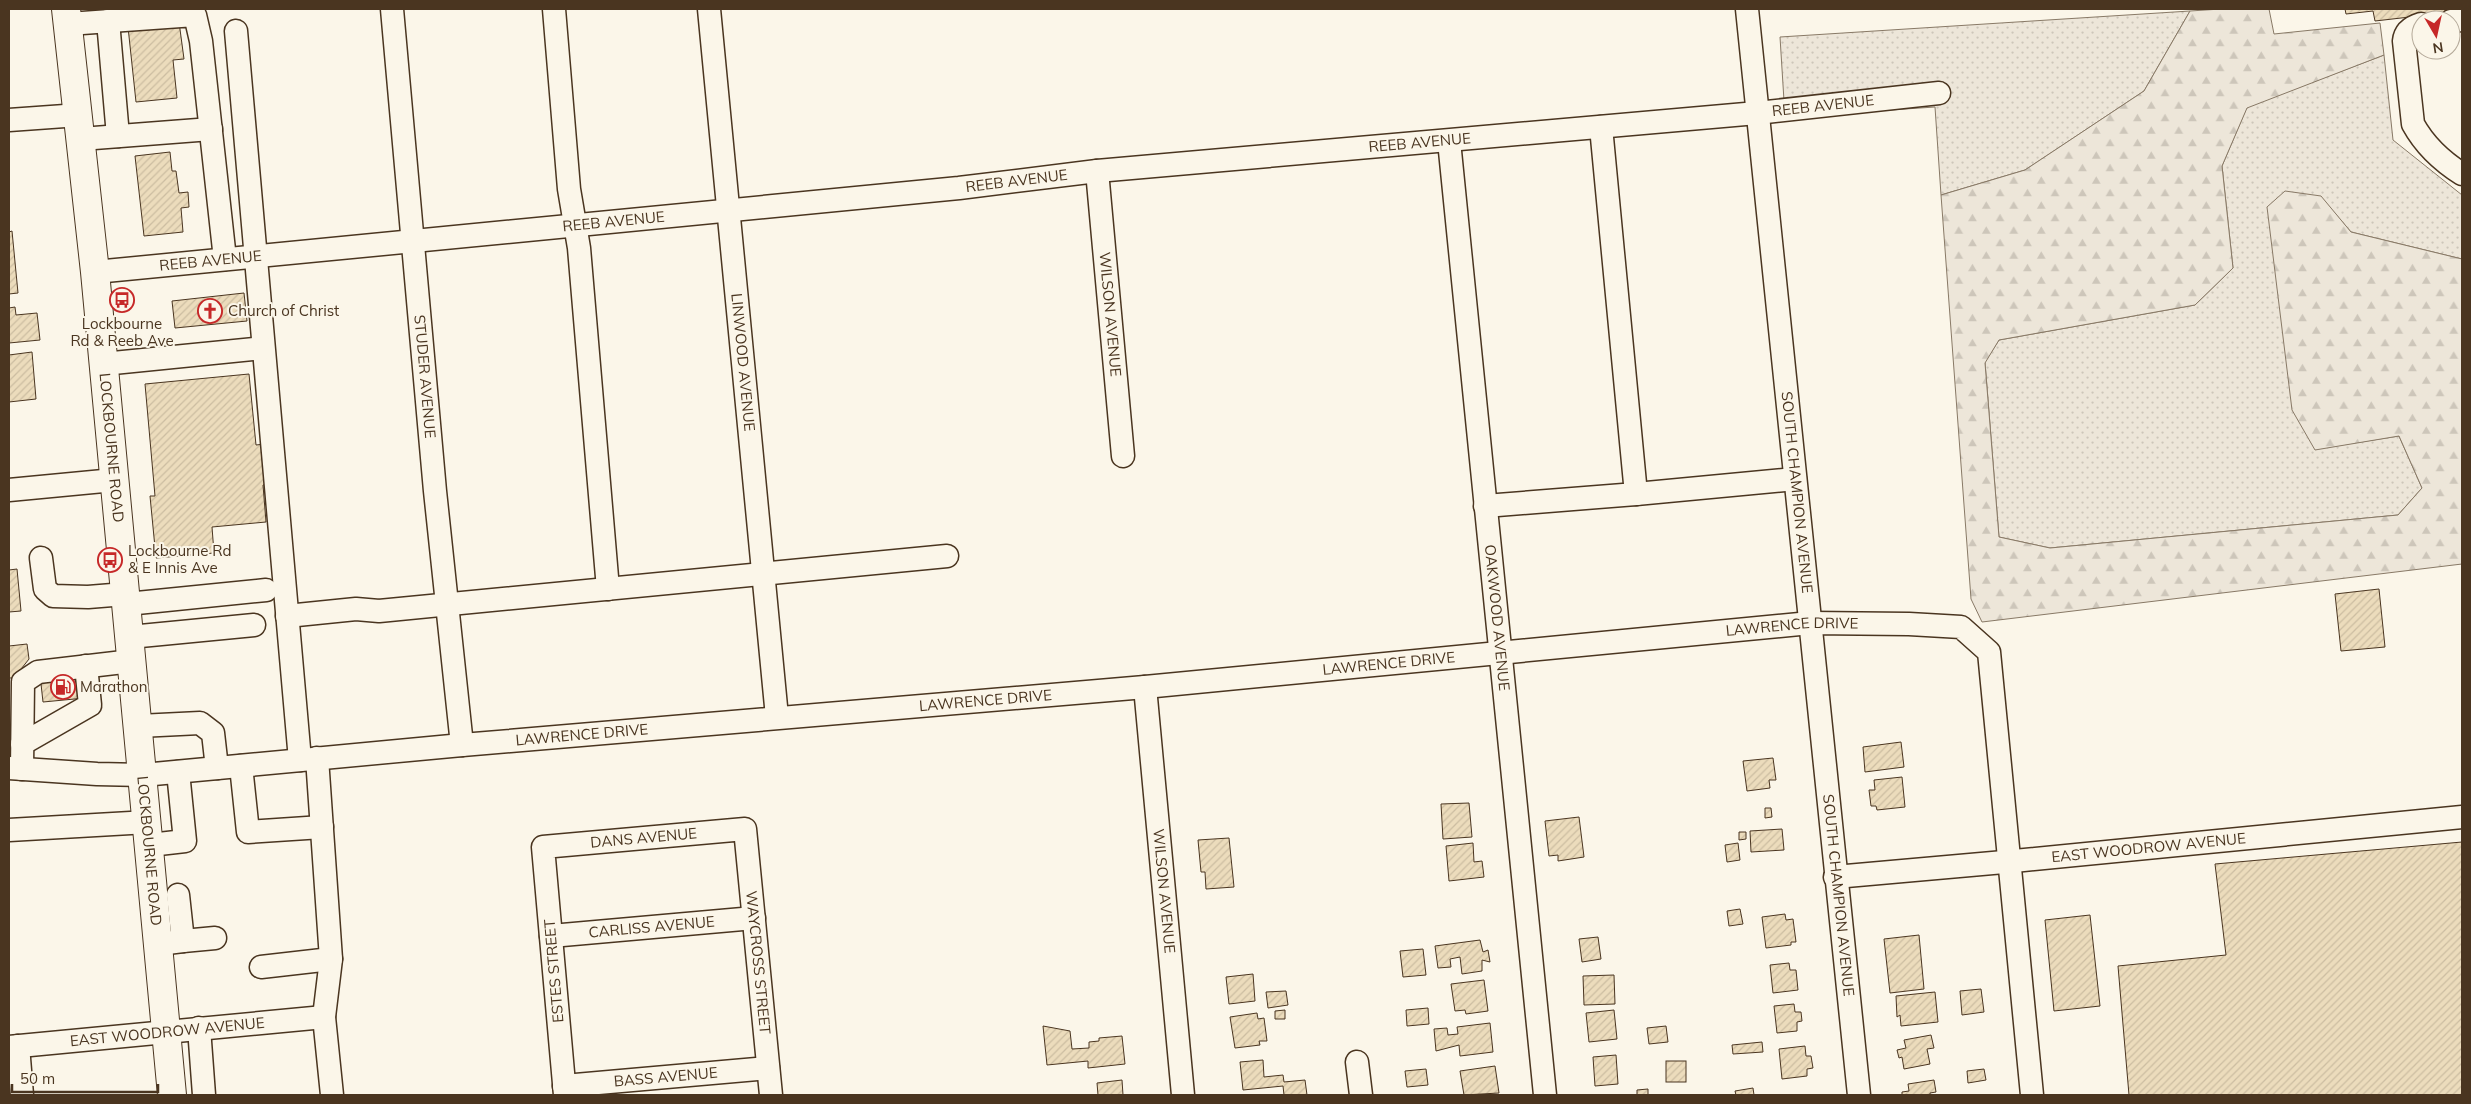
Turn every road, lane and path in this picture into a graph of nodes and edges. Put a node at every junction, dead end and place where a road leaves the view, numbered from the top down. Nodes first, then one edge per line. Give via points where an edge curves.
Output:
1 (392, 9) edge
2 (554, 9) edge
3 (709, 9) edge
4 (1747, 9) edge
5 (67, 16) edge
6 (108, 21) junction
7 (2411, 29) edge
8 (236, 31) dead end
9 (1939, 93) dead end
10 (1757, 113) junction
11 (9, 120) edge
12 (80, 127) junction
13 (1601, 127) junction
14 (211, 129) junction
15 (118, 136) junction
16 (1449, 140) junction
17 (1096, 171) junction
18 (2462, 174) edge
19 (728, 210) junction
20 (576, 224) junction
21 (413, 240) junction
22 (255, 256) junction
23 (225, 259) junction
24 (95, 272) junction
25 (264, 348) junction
26 (103, 364) junction
27 (1123, 456) dead end
28 (1795, 479) junction
29 (114, 480) junction
30 (9, 490) edge
31 (1636, 494) junction
32 (1485, 506) junction
33 (947, 556) dead end
34 (41, 558) dead end
35 (763, 574) junction
36 (608, 589) junction
37 (266, 590) dead end
38 (126, 599) junction
39 (448, 604) junction
40 (287, 616) junction
41 (1810, 623) junction
42 (254, 625) dead end
43 (131, 649) junction
44 (1500, 653) junction
45 (86, 666) junction
46 (1145, 687) junction
47 (776, 717) junction
48 (139, 726) junction
49 (22, 744) junction
50 (462, 745) junction
51 (308, 759) junction
52 (241, 766) junction
53 (16, 768) edge
54 (216, 768) junction
55 (178, 772) junction
56 (144, 775) junction
57 (2462, 817) edge
58 (322, 826) junction
59 (745, 829) joint
60 (9, 830) edge
61 (149, 833) junction
62 (543, 847) joint
63 (2010, 862) junction
64 (1835, 877) junction
65 (178, 895) dead end
66 (754, 918) junction
67 (551, 936) junction
68 (215, 938) dead end
69 (171, 942) junction
70 (332, 959) junction
71 (261, 967) dead end
72 (324, 1017) junction
73 (199, 1028) junction
74 (167, 1031) junction
75 (13, 1046) edge
76 (1357, 1062) dead end
77 (768, 1068) junction
78 (564, 1090) edge
79 (22, 1095) edge
80 (172, 1095) edge
81 (204, 1095) edge
82 (332, 1095) edge
83 (771, 1095) edge
84 (1183, 1095) edge
85 (1360, 1095) edge
86 (1545, 1095) edge
87 (1859, 1095) edge
88 (2032, 1095) edge

1 - 21 street, STUDER AVENUE
2 - 20 street via 569,189
3 - 19 street, LINWOOD AVENUE
4 - 10 street, SOUTH CHAMPION AVENUE
5 - 6 street
5 - 12 main road, LOCKBOURNE ROAD
6 - 14 street via 195,15
6 - 15 street
7 - 18 street via 2404,42 2413,124 2441,158
8 - 22 street
9 - 10 street, REEB AVENUE
10 - 13 street, REEB AVENUE
10 - 28 street, SOUTH CHAMPION AVENUE
11 - 12 street
12 - 15 street
12 - 24 main road, LOCKBOURNE ROAD
13 - 16 street, REEB AVENUE
13 - 31 street
14 - 15 street
14 - 23 street
16 - 17 street, REEB AVENUE
16 - 32 street, OAKWOOD AVENUE
17 - 19 street, REEB AVENUE
17 - 27 street, WILSON AVENUE
19 - 20 street, REEB AVENUE
19 - 35 street, LINWOOD AVENUE
20 - 21 street, REEB AVENUE
20 - 36 street
21 - 22 street, REEB AVENUE
21 - 39 street, STUDER AVENUE
22 - 23 street, REEB AVENUE
22 - 25 street
23 - 24 street, REEB AVENUE
24 - 26 main road, LOCKBOURNE ROAD
25 - 26 street
25 - 40 street
26 - 29 main road, LOCKBOURNE ROAD
28 - 31 street
28 - 41 street, SOUTH CHAMPION AVENUE
29 - 30 street
29 - 38 main road, LOCKBOURNE ROAD
31 - 32 street
32 - 44 street, OAKWOOD AVENUE
33 - 35 street
34 - 38 street via 45,589 53,596
35 - 36 street
35 - 47 street, LINWOOD AVENUE
36 - 39 street
37 - 38 street
38 - 43 main road, LOCKBOURNE ROAD
39 - 40 street
39 - 50 street, STUDER AVENUE
40 - 51 street
41 - 44 street, LAWRENCE DRIVE
41 - 63 street, LAWRENCE DRIVE via 1961,627 1989,652
41 - 64 street, SOUTH CHAMPION AVENUE
42 - 43 street
43 - 45 street
43 - 48 main road, LOCKBOURNE ROAD
44 - 46 street, LAWRENCE DRIVE
44 - 86 street, OAKWOOD AVENUE
45 - 49 street via 90,705
45 - 49 street via 38,672 23,682
46 - 47 street, LAWRENCE DRIVE
46 - 84 street, WILSON AVENUE
47 - 50 street, LAWRENCE DRIVE
48 - 54 street via 200,723 213,733
48 - 56 main road, LOCKBOURNE ROAD
49 - 53 street
50 - 51 street, LAWRENCE DRIVE
51 - 52 street, LAWRENCE DRIVE
51 - 58 street
52 - 54 street, LAWRENCE DRIVE
52 - 58 street via 248,832
53 - 56 street, LAWRENCE DRIVE
54 - 55 street, LAWRENCE DRIVE
55 - 56 street, LAWRENCE DRIVE
55 - 61 street via 185,841
56 - 61 main road, LOCKBOURNE ROAD
57 - 63 street, EAST WOODROW AVENUE
58 - 70 street
59 - 62 street, DANS AVENUE
59 - 66 street, WAYCROSS STREET
60 - 61 street
61 - 69 main road, LOCKBOURNE ROAD
62 - 67 street, ESTES STREET
63 - 64 street, EAST WOODROW AVENUE
63 - 88 street
64 - 87 street, SOUTH CHAMPION AVENUE
65 - 69 street
66 - 67 street, CARLISS AVENUE
66 - 77 street, WAYCROSS STREET
67 - 78 street, ESTES STREET
68 - 69 street
69 - 74 main road, LOCKBOURNE ROAD
70 - 71 street
70 - 72 street
72 - 73 street, EAST WOODROW AVENUE
72 - 82 street
73 - 74 street, EAST WOODROW AVENUE
73 - 81 street
74 - 75 street, EAST WOODROW AVENUE
74 - 80 main road, LOCKBOURNE ROAD
75 - 79 street
76 - 85 street
77 - 78 street, BASS AVENUE
77 - 83 street, WAYCROSS STREET

